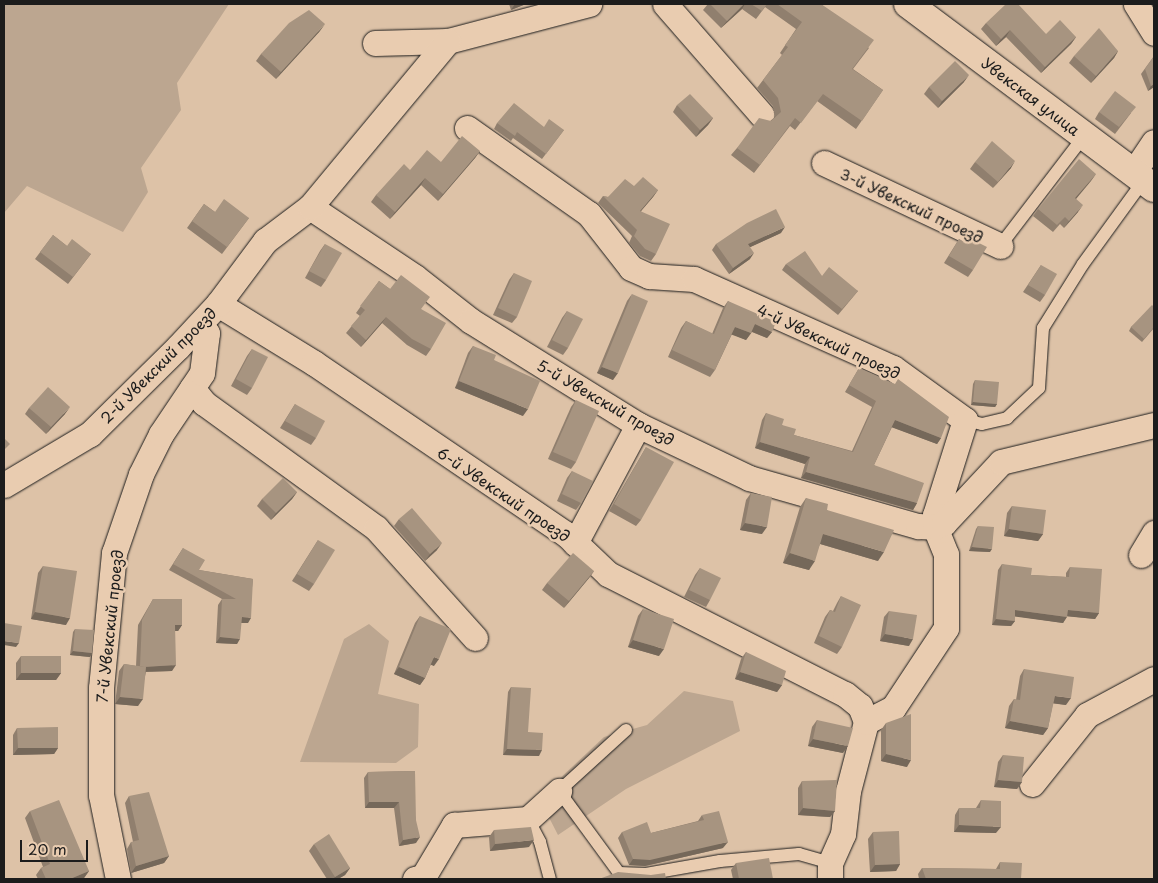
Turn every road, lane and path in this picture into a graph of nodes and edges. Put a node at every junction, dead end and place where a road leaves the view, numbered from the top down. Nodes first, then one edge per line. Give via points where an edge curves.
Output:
1 (589, 4) edge
2 (665, 4) edge
3 (908, 4) edge
4 (1136, 4) edge
5 (1154, 33) edge
6 (448, 41) junction
7 (375, 42) dead end
8 (762, 115) dead end
9 (467, 128) dead end
10 (1084, 136) junction
11 (1154, 142) edge
12 (824, 163) dead end
13 (1144, 180) edge
14 (310, 207) junction
15 (1000, 246) joint
16 (218, 304) junction
17 (200, 325) junction
18 (192, 388) junction
19 (965, 420) junction
20 (638, 425) junction
21 (1154, 425) edge
22 (4, 485) edge
23 (936, 527) junction
24 (1154, 533) edge
25 (575, 543) junction
26 (1141, 555) dead end
27 (475, 638) dead end
28 (1154, 679) edge
29 (866, 722) junction
30 (626, 730) dead end
31 (1032, 784) dead end
32 (559, 791) junction
33 (528, 818) junction
34 (830, 871) edge
35 (118, 879) edge
36 (415, 879) edge
37 (550, 879) edge

1 - 6 street
2 - 8 street via 748,104
3 - 10 street, Увекская улица
4 - 5 street
6 - 7 street
6 - 14 street, 2-й Увекский проезд
9 - 19 street, 4-й Увекский проезд via 589,214 631,268 649,276 694,280 893,368
10 - 13 street, Увекская улица
10 - 15 lane
11 - 13 street
12 - 15 street, 3-й Увекский проезд
13 - 19 lane via 1083,264 1042,328 1039,388 1007,418 982,424
14 - 16 street, 2-й Увекский проезд via 265,241
14 - 20 street, 5-й Увекский проезд via 415,277 471,321
16 - 17 street, 2-й Увекский проезд
16 - 25 street, 6-й Увекский проезд via 314,363
17 - 18 street, 7-й Увекский проезд via 207,333 202,373
17 - 22 street, 2-й Увекский проезд via 90,434
18 - 27 street via 204,402 376,528
18 - 35 street, 7-й Увекский проезд via 161,434 141,474 114,553 102,688 101,795
19 - 23 street via 936,515
20 - 23 street, 5-й Увекский проезд via 749,478 918,526
20 - 25 street
21 - 23 street via 1002,462 944,524
23 - 29 street via 946,554 946,628 893,708
24 - 26 street
25 - 29 street, 6-й Увекский проезд via 608,574 845,694 860,706
28 - 31 street via 1087,715
29 - 34 street via 848,791 843,834
30 - 32 lane
32 - 33 street
32 - 34 lane via 620,873 646,874 720,861 799,854
33 - 36 street via 454,825 423,877
33 - 37 lane via 540,842

